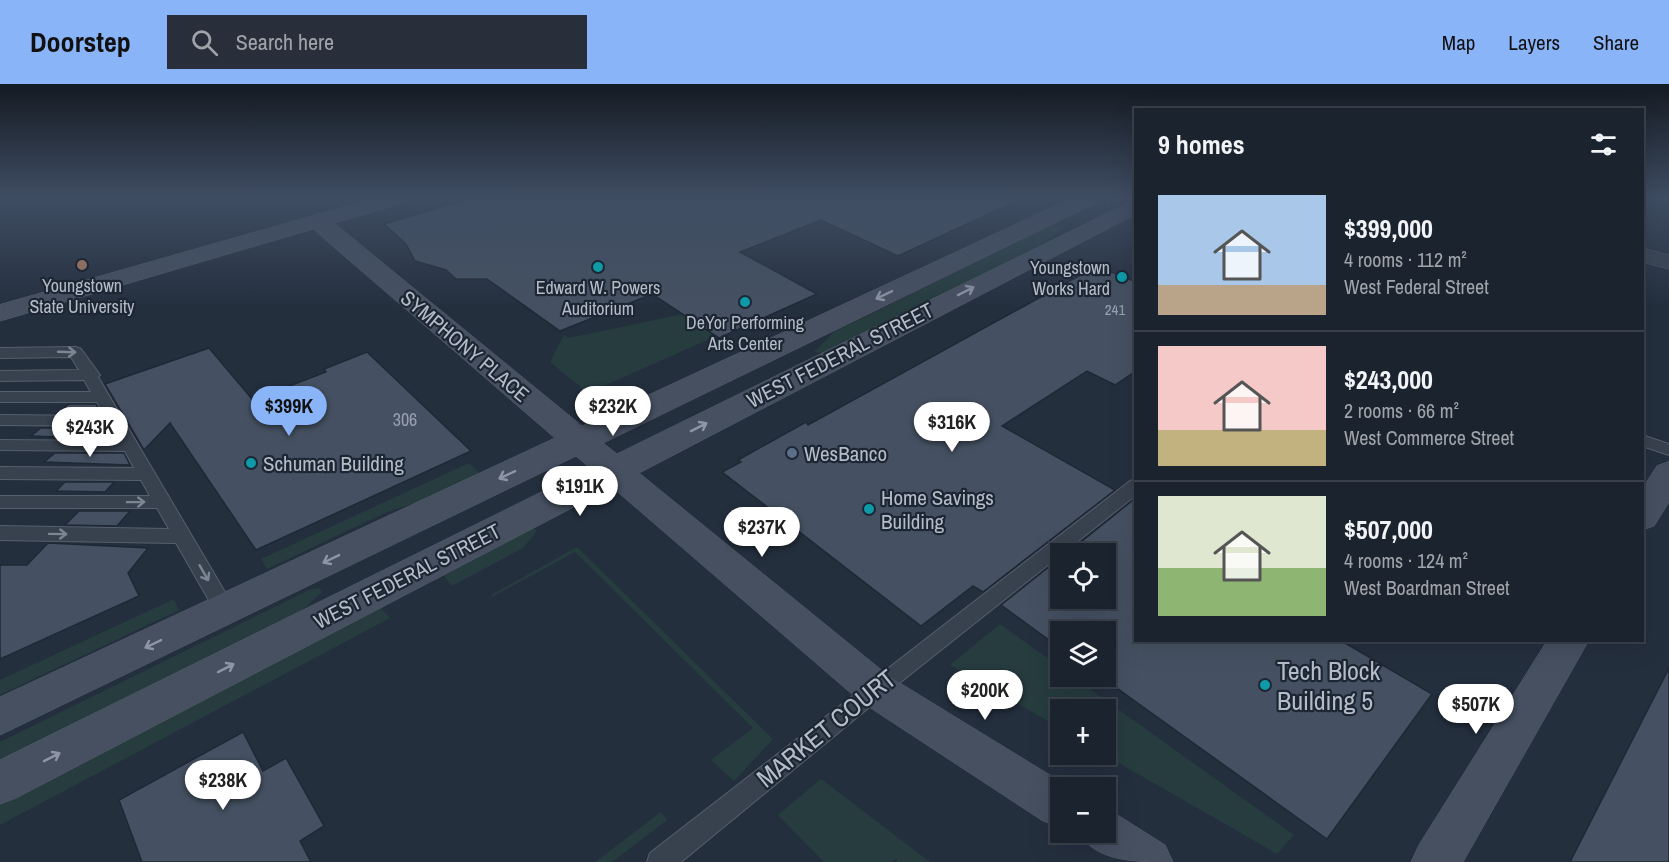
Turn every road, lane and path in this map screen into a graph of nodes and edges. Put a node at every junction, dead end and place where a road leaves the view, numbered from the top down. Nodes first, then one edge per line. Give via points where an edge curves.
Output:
1 (271, 234) edge
2 (333, 234) edge
3 (1012, 234) edge
4 (1078, 234) edge
5 (1644, 256) edge
6 (1669, 262) edge
7 (0, 313) edge
8 (0, 353) edge
9 (92, 375) junction
10 (0, 376) edge
11 (0, 397) edge
12 (104, 397) junction
13 (0, 420) edge
14 (117, 421) junction
15 (579, 441) junction
16 (1644, 441) edge
17 (0, 445) edge
18 (132, 446) junction
19 (1669, 450) edge
20 (614, 471) junction
21 (0, 473) edge
22 (1669, 473) edge
23 (148, 474) junction
24 (1134, 487) edge
25 (0, 502) edge
26 (164, 502) junction
27 (1644, 515) edge
28 (0, 533) edge
29 (183, 536) junction
30 (225, 610) junction
31 (1568, 642) edge
32 (875, 689) junction
33 (0, 717) edge
34 (0, 783) edge
35 (1050, 800) edge
36 (1116, 841) edge
37 (660, 862) edge
38 (1148, 862) edge
39 (1436, 862) edge

1 - 7 street
2 - 15 street, SYMPHONY PLACE
3 -> 15 street, WEST FEDERAL STREET
20 -> 4 street, WEST FEDERAL STREET
5 - 6 street
8 -> 9 lane via 76,351
9 - 10 lane
9 - 12 lane
11 - 12 lane
12 - 14 lane
13 - 14 lane
14 - 18 lane
15 - 20 street, SYMPHONY PLACE
15 -> 30 street, WEST FEDERAL STREET
16 - 19 lane
17 - 18 lane
18 - 23 lane
20 - 32 street, SYMPHONY PLACE
34 -> 20 street, WEST FEDERAL STREET
21 - 23 lane
22 - 27 street
23 - 26 lane
24 - 32 lane, MARKET COURT
25 -> 26 lane
26 - 29 lane
28 -> 29 lane
29 -> 30 lane
30 -> 33 street, WEST FEDERAL STREET
31 - 39 street
32 - 35 street, SYMPHONY PLACE
32 - 37 lane, MARKET COURT
36 - 38 street

